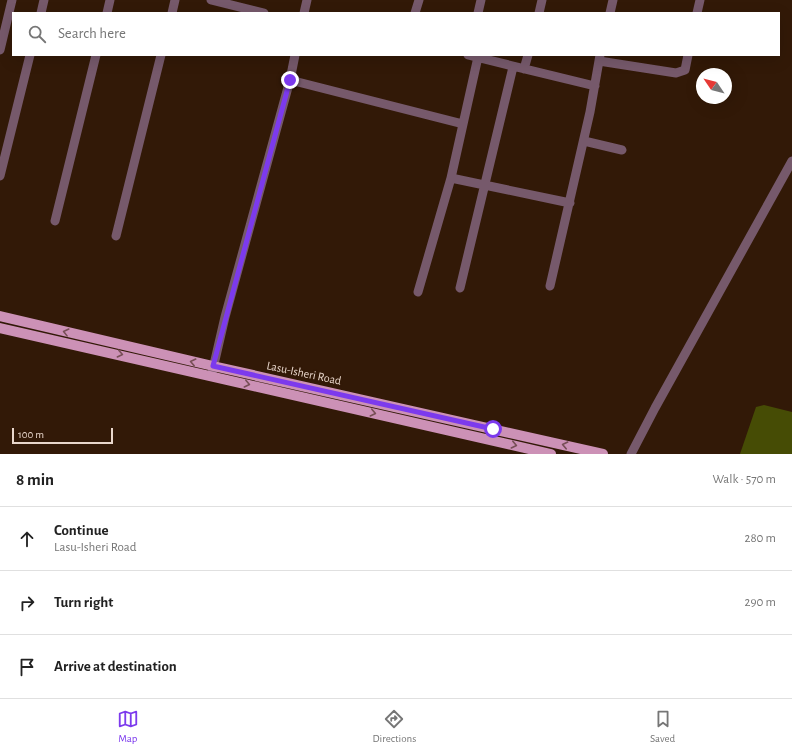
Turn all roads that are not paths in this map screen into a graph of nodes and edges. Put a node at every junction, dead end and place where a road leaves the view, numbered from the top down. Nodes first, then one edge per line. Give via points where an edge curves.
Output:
1 (12, 0) edge
2 (44, 0) edge
3 (110, 0) edge
4 (175, 0) edge
5 (211, 0) edge
6 (307, 0) edge
7 (419, 0) edge
8 (481, 0) edge
9 (542, 0) edge
10 (613, 0) edge
11 (700, 0) edge
12 (41, 12) edge
13 (107, 12) edge
14 (172, 12) edge
15 (260, 12) edge
16 (304, 12) edge
17 (414, 12) edge
18 (478, 12) edge
19 (539, 12) edge
20 (610, 12) edge
21 (697, 12) edge
22 (0, 50) edge
23 (30, 56) edge
24 (96, 56) edge
25 (161, 56) edge
26 (295, 56) edge
27 (474, 56) edge
28 (528, 56) edge
29 (688, 56) edge
30 (478, 57) junction
31 (599, 58) edge
32 (513, 67) junction
33 (524, 69) junction
34 (290, 80) junction
35 (595, 86) junction
36 (463, 124) junction
37 (584, 141) junction
38 (622, 150) dead end
39 (792, 161) edge
40 (0, 176) edge
41 (451, 178) junction
42 (484, 184) junction
43 (570, 203) junction
44 (56, 221) dead end
45 (116, 236) dead end
46 (550, 286) dead end
47 (460, 288) dead end
48 (418, 292) dead end
49 (0, 316) edge
50 (0, 328) edge
51 (212, 371) junction
52 (551, 454) edge
53 (604, 454) edge
54 (631, 454) edge

1 - 22 street
2 - 12 street
3 - 13 street
4 - 14 street
5 - 15 street
6 - 16 street
7 - 17 street
8 - 18 street
9 - 19 street
10 - 20 street
11 - 21 street
23 - 40 street
24 - 44 street
25 - 45 street
26 - 34 street
27 - 30 street
28 - 33 street
29 - 31 street via 685,70 676,73
30 - 32 street
30 - 36 street
31 - 35 street
32 - 33 street
32 - 42 street
33 - 35 street
34 - 36 street
34 - 51 street
35 - 37 street
36 - 41 street
37 - 38 street
37 - 43 street
39 - 54 street
41 - 42 street
41 - 48 street
42 - 43 street
42 - 47 street
43 - 46 street
51 -> 49 main road, Lasu-Isheri Road
50 -> 51 main road, Lasu-Isheri Road
51 -> 52 main road, Lasu-Isheri Road
53 -> 51 main road, Lasu-Isheri Road

